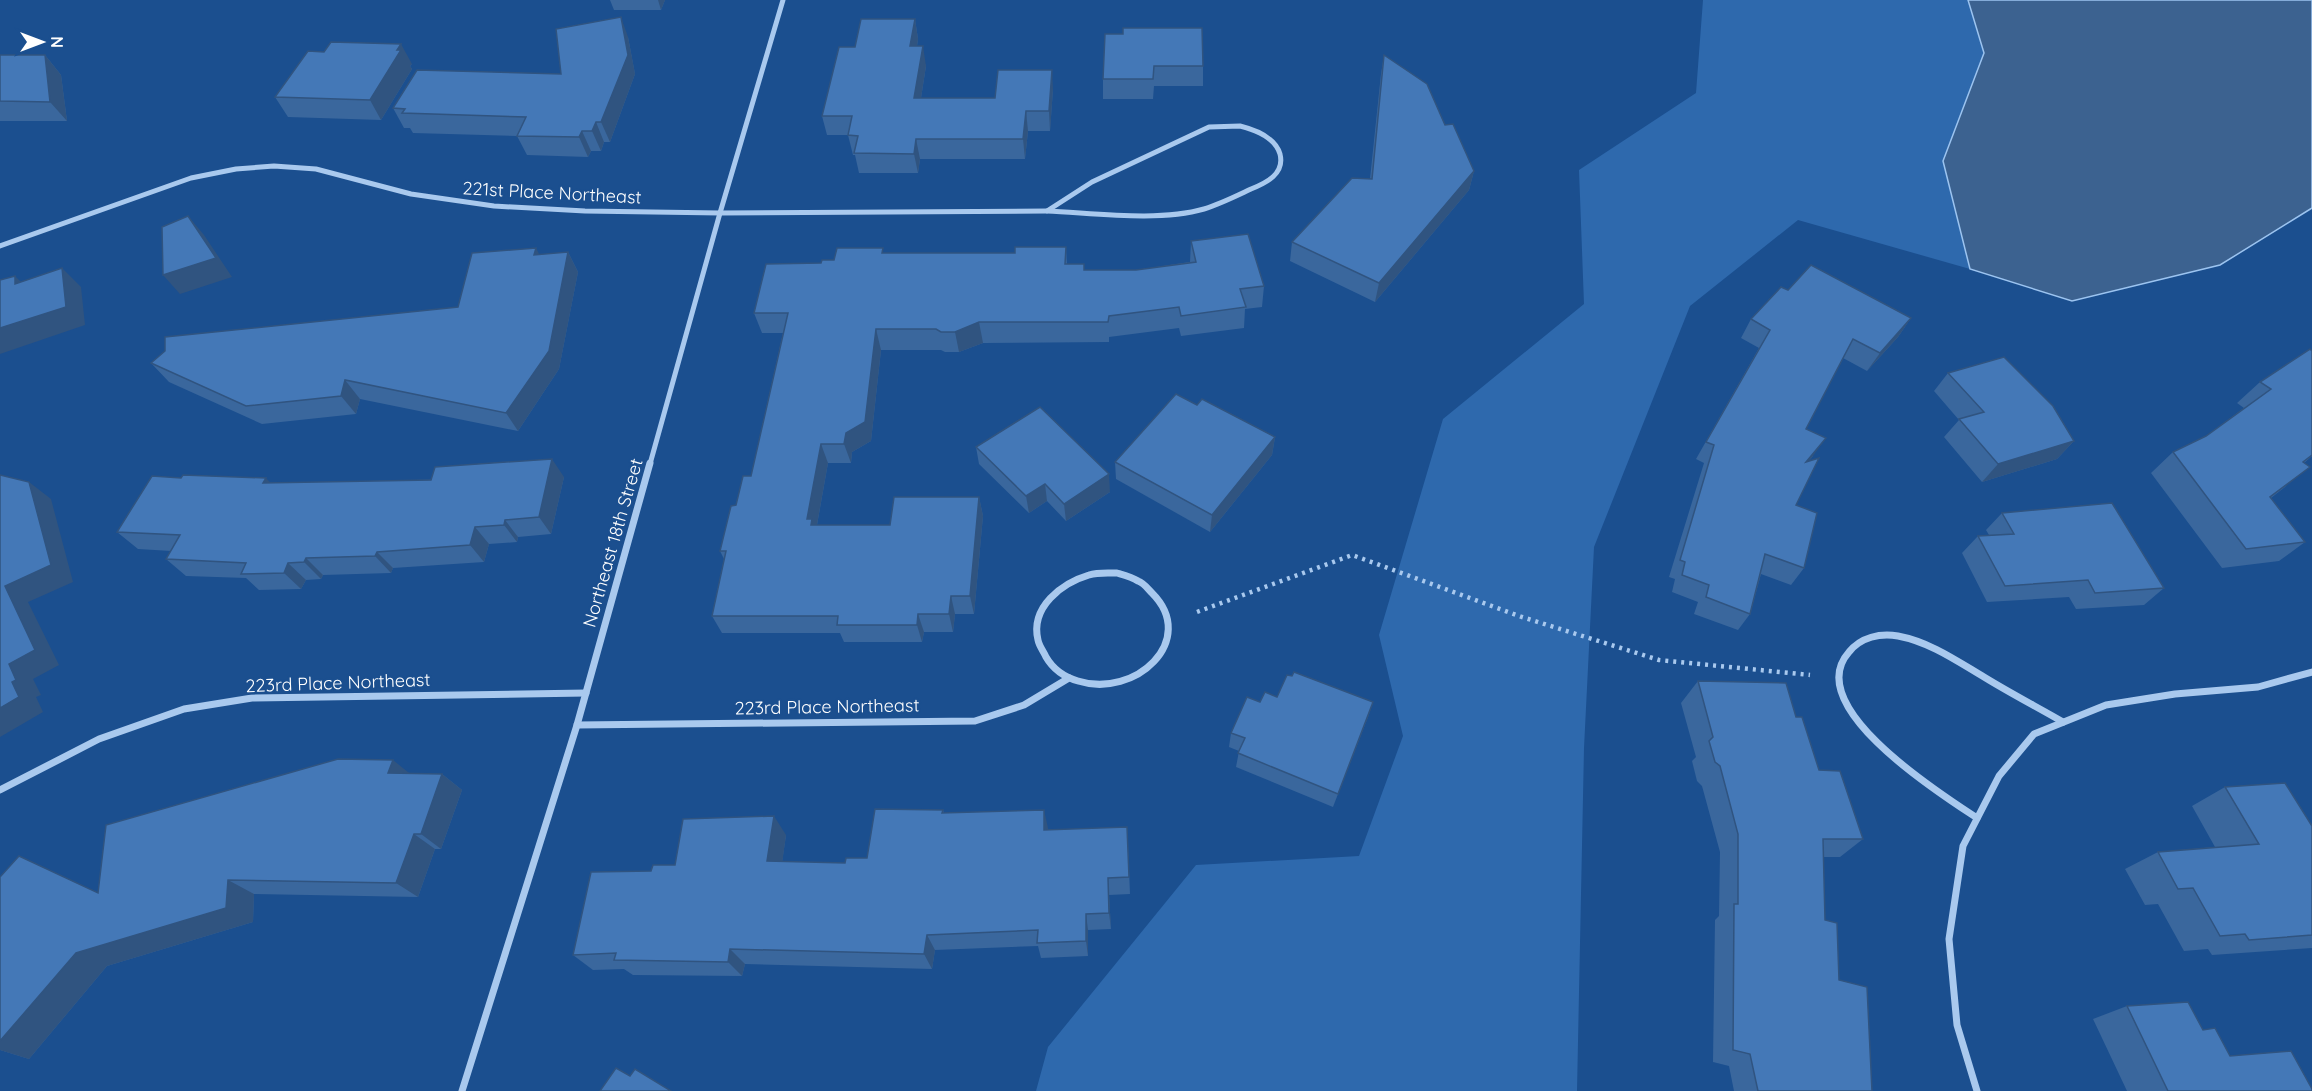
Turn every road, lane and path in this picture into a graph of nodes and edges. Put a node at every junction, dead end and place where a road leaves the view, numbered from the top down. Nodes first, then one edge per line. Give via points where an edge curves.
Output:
1 (783, 0) edge
2 (1047, 211) junction
3 (720, 213) junction
4 (0, 246) edge
5 (1197, 612) dead end
6 (2312, 672) edge
7 (1810, 675) dead end
8 (1069, 678) junction
9 (586, 693) junction
10 (2063, 722) junction
11 (577, 725) junction
12 (0, 790) edge
13 (1977, 818) junction
14 (462, 1091) edge
15 (1977, 1091) edge

1 - 3 street, Northeast 18th Street
2 - 2 street, 221st Place Northeast via 1144,216 1203,209 1268,183 1276,175 1280,155 1275,145 1255,130 1232,125 1209,127 1092,182
2 - 3 street, 221st Place Northeast
3 - 4 street, 221st Place Northeast via 494,206 411,194 316,168 274,166 236,168 191,178
3 - 9 street, Northeast 18th Street
5 - 7 path via 1352,555 1522,617 1659,660
6 - 10 street via 2258,687 2106,705
8 - 8 street via 1090,685 1114,685 1137,678 1154,664 1165,646 1169,627 1164,607 1153,591 1136,579 1092,573 1071,580 1054,592 1041,609 1037,628 1040,648 1051,665
8 - 11 street, 223rd Place Northeast via 1024,705 975,721
9 - 11 street, Northeast 18th Street
9 - 12 street, 223rd Place Northeast via 252,698 196,707 99,739
10 - 13 street via 2034,734 1999,776
10 - 13 street via 1929,645 1896,635 1871,636 1854,645 1840,662 1838,683 1851,712 1884,749
11 - 14 street, Northeast 18th Street
13 - 15 street via 1963,846 1949,939 1957,1025

